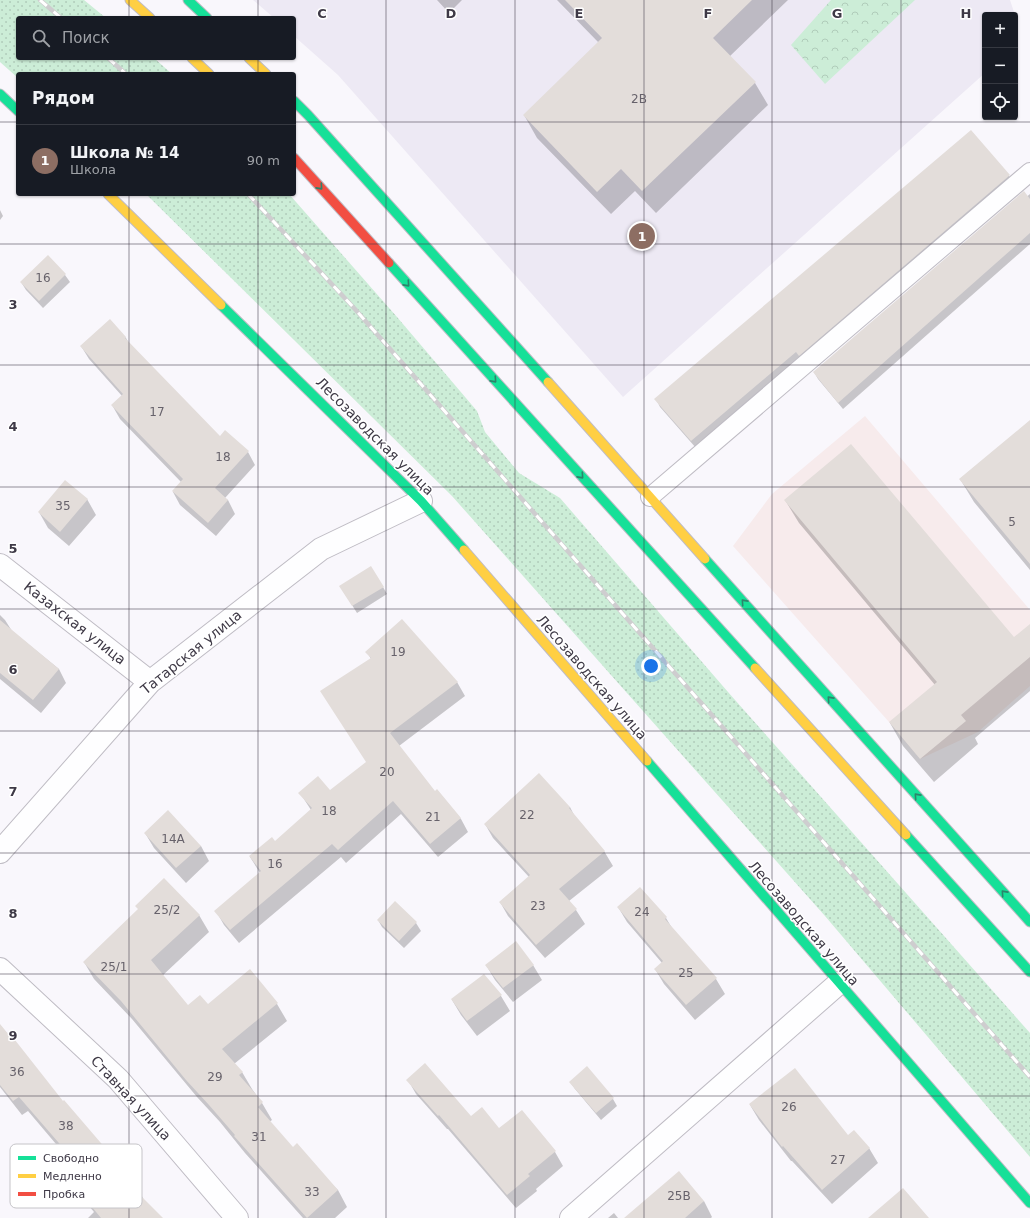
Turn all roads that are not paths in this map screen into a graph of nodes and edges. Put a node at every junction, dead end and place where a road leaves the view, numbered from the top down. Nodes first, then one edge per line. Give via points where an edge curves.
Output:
1 (130, 0) edge
2 (188, 0) edge
3 (148, 16) edge
4 (205, 16) edge
5 (194, 60) edge
6 (251, 60) edge
7 (207, 72) edge
8 (264, 72) edge
9 (0, 94) edge
10 (296, 103) edge
11 (16, 109) edge
12 (296, 160) edge
13 (1030, 172) edge
14 (110, 196) edge
15 (650, 497) junction
16 (421, 501) junction
17 (0, 565) edge
18 (150, 682) junction
19 (0, 852) edge
20 (1030, 922) edge
21 (0, 968) edge
22 (1030, 972) edge
23 (838, 983) junction
24 (1030, 1203) edge
25 (236, 1218) edge
26 (571, 1218) edge

1 - 3 main road
2 - 4 main road
5 - 7 main road
6 - 8 main road
9 - 11 main road
10 - 15 main road
12 -> 22 main road
13 - 15 lane
14 - 16 main road, Лесозаводская улица
20 -> 15 main road
16 - 18 street, Татарская улица via 321,549
16 - 23 main road, Лесозаводская улица
17 - 18 street, Казахская улица
18 - 19 street, Татарская улица
21 - 25 street, Ставная улица via 118,1080
23 - 24 main road, Лесозаводская улица
23 - 26 street

